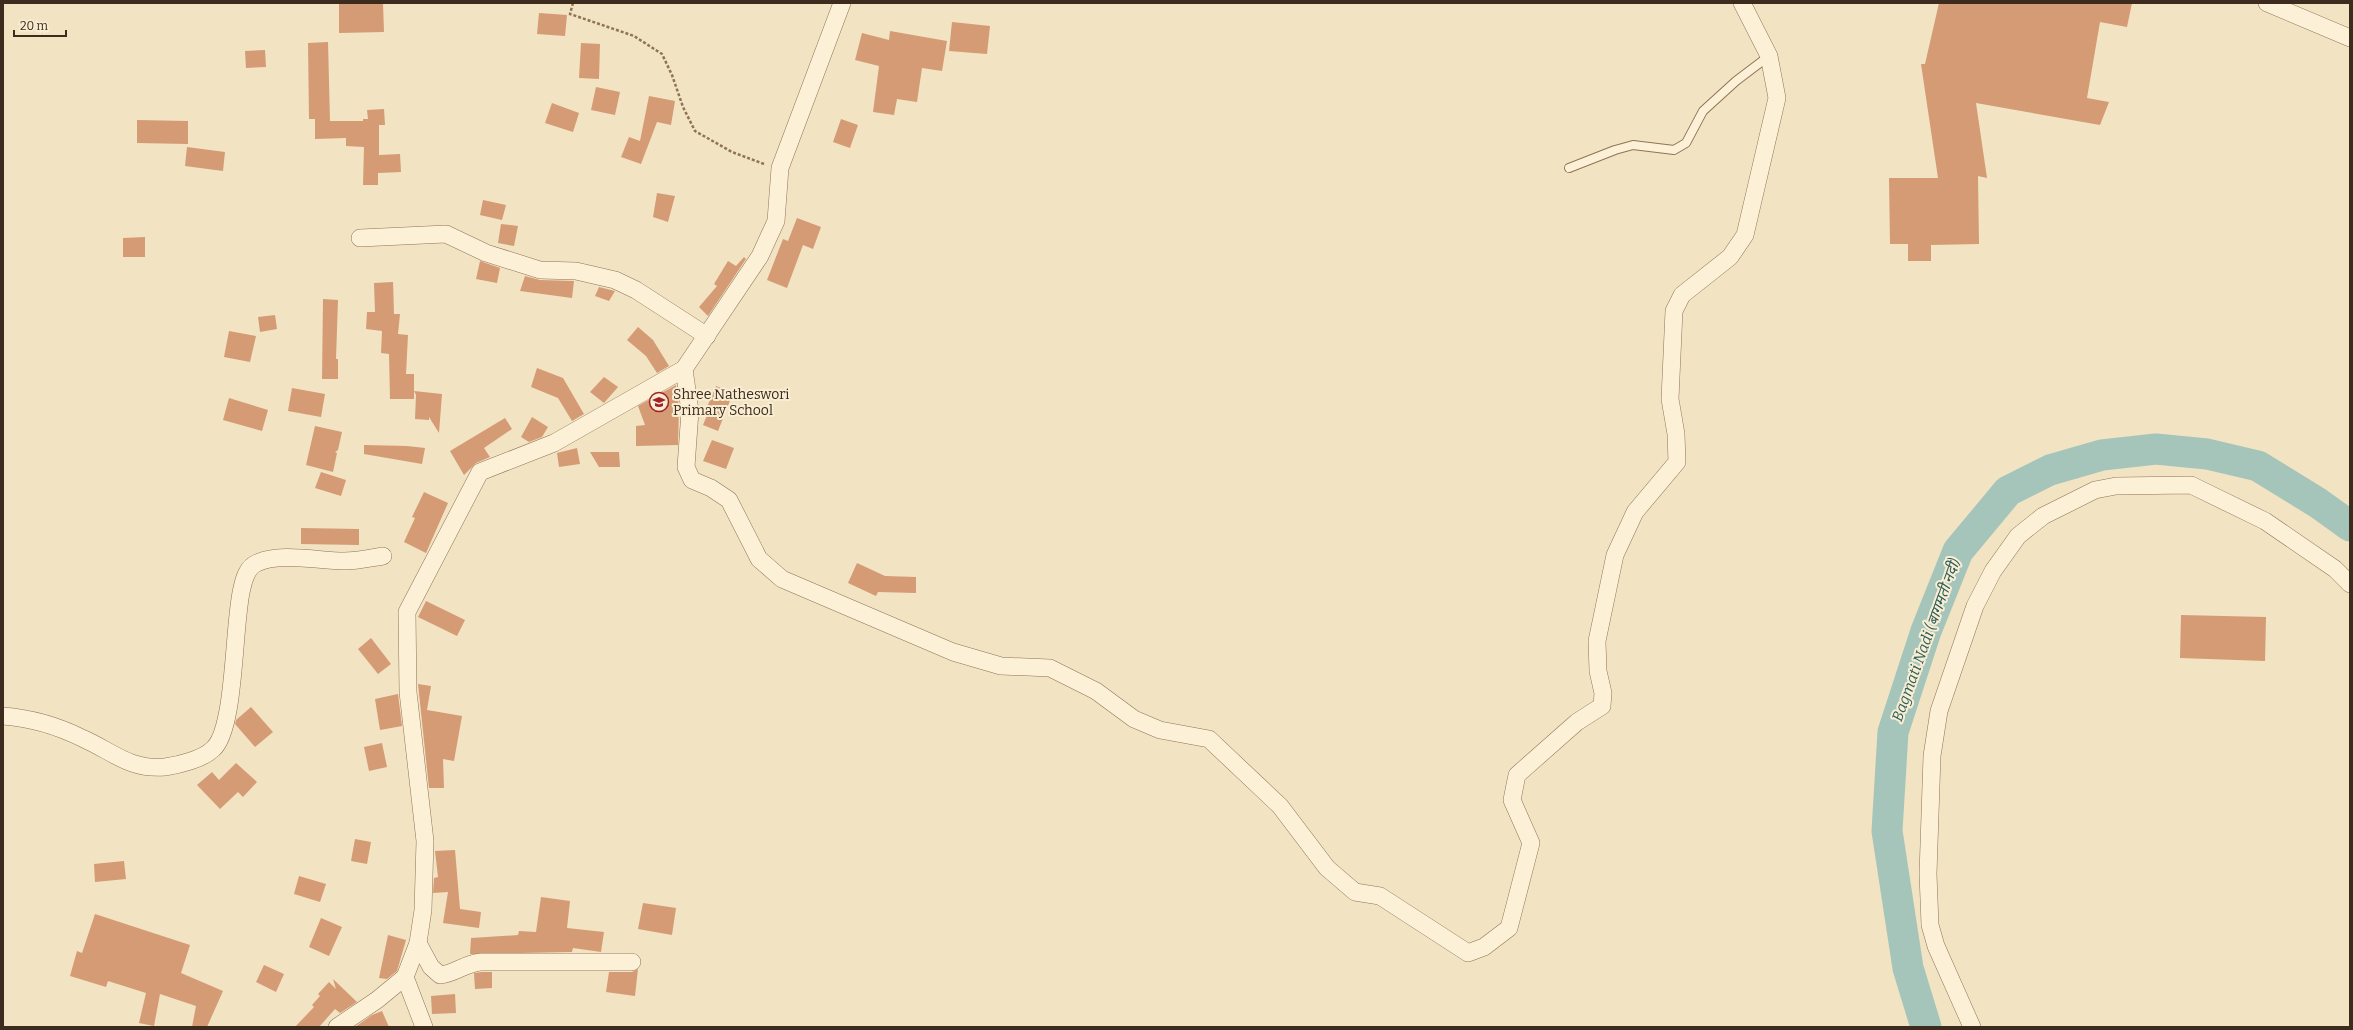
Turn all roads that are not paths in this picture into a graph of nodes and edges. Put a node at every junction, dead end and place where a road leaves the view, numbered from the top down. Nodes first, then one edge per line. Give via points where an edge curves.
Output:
1 (842, 3) edge
2 (1742, 3) edge
3 (2267, 3) edge
4 (2350, 38) edge
5 (1769, 56) junction
6 (1569, 168) dead end
7 (360, 238) dead end
8 (707, 336) junction
9 (684, 369) junction
10 (383, 556) dead end
11 (2350, 584) edge
12 (3, 716) edge
13 (418, 944) junction
14 (632, 962) dead end
15 (404, 977) junction
16 (337, 1027) edge
17 (424, 1027) edge
18 (1972, 1027) edge

1 - 8 street via 780,170 776,221 760,256
2 - 5 street
3 - 4 street
5 - 6 lane via 1703,111 1686,143 1674,150 1633,145
5 - 9 street via 1777,98 1745,235 1730,257 1682,296 1674,311 1670,399 1676,434 1677,462 1635,512 1615,555 1597,641 1602,706 1577,722 1517,776 1512,800 1531,843 1509,928 1484,947 1468,953 1380,896 1355,892 1327,868 1280,806 1209,739 1160,730 1134,719 1096,691 1050,668 1001,666 953,652 782,579 759,559 729,500 692,480 686,467 690,411
7 - 8 street via 446,234 486,253 540,270 576,271 615,280 636,290
8 - 9 street
9 - 13 street via 554,443 480,472 407,612 408,692 425,841 423,910
10 - 12 street via 345,561 271,558 255,563 246,574 239,601 228,719 222,738 213,750 199,757 166,767 137,765 113,756 86,739 54,725
11 - 18 street via 2336,570 2265,521 2191,485 2116,486 2095,490 2044,516 2018,536 1993,571 1975,606 1939,711 1932,756 1928,874 1930,925 1936,946
13 - 14 street via 431,967 440,975 450,975 470,963 480,962
13 - 15 street
15 - 16 street via 377,1000
15 - 17 street

